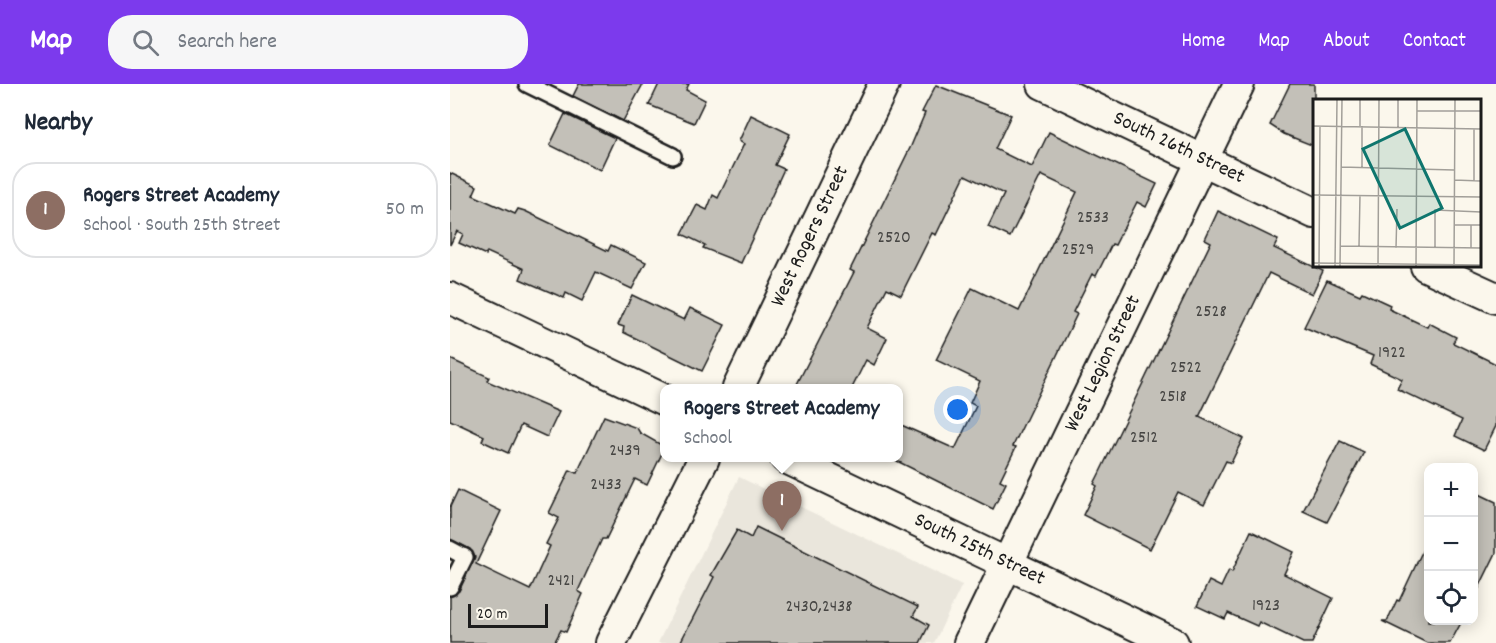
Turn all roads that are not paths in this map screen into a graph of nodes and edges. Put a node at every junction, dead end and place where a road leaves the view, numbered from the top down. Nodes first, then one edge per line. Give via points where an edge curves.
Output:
1 (527, 84) edge
2 (884, 84) edge
3 (1043, 84) edge
4 (1239, 84) edge
5 (673, 156) dead end
6 (1202, 160) junction
7 (1313, 213) edge
8 (1428, 267) edge
9 (450, 298) edge
10 (1496, 298) edge
11 (740, 384) edge
12 (660, 398) edge
13 (702, 462) edge
14 (794, 462) edge
15 (450, 549) edge
16 (1008, 564) junction
17 (450, 587) edge
18 (611, 643) edge
19 (969, 643) edge
20 (1173, 643) edge

1 - 5 lane
2 - 11 street, West Rogers Street
3 - 6 street, South 26th Street
4 - 6 street, West Legion Street
6 - 7 street, South 26th Street
6 - 16 street, West Legion Street
8 - 10 street
9 - 12 street
13 - 18 street
14 - 16 street, South 25th Street
15 - 17 lane via 465,557
16 - 19 street, West Legion Street
16 - 20 street, South 25th Street

